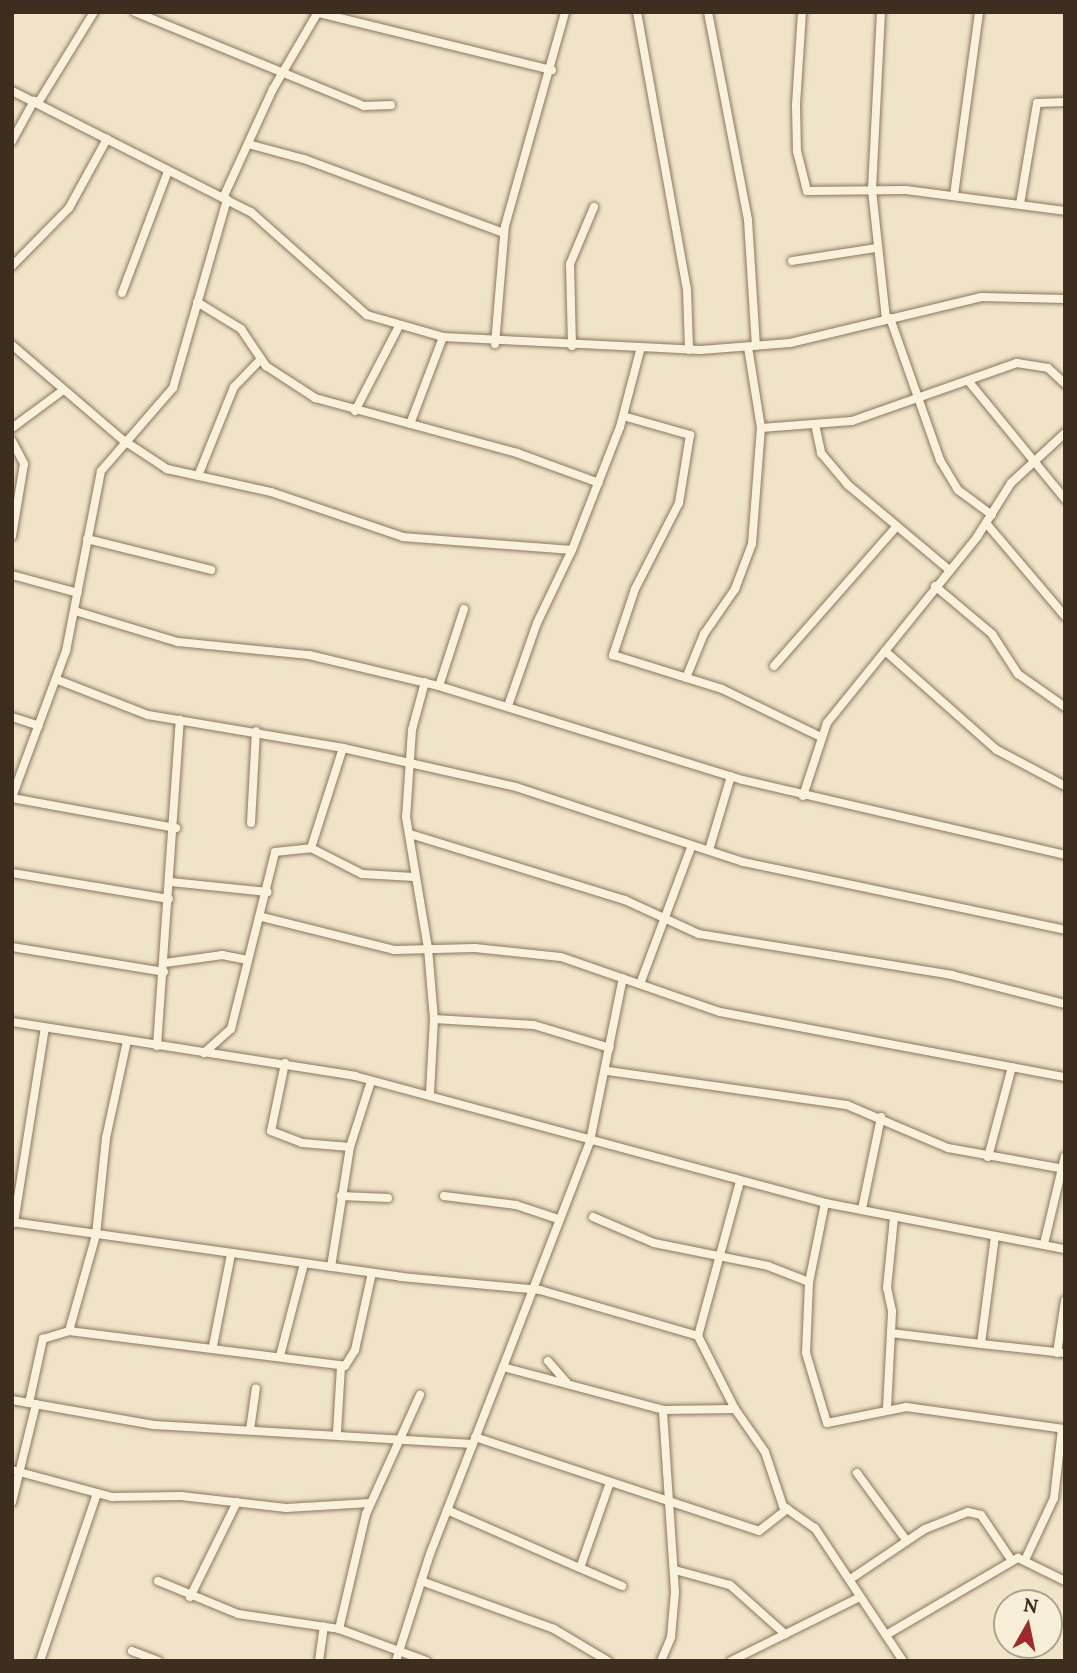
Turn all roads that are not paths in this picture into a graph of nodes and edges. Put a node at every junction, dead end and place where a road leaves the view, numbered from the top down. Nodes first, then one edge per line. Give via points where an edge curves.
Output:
1 (94, 12) edge
2 (135, 12) edge
3 (317, 12) edge
4 (565, 12) edge
5 (637, 12) edge
6 (708, 12) edge
7 (802, 12) edge
8 (881, 12) edge
9 (979, 12) edge
10 (552, 70) junction
11 (281, 75) junction
12 (12, 91) edge
13 (36, 102) junction
14 (1065, 102) edge
15 (390, 105) dead end
16 (107, 139) junction
17 (12, 141) edge
18 (248, 144) junction
19 (168, 171) junction
20 (872, 190) junction
21 (954, 195) junction
22 (225, 199) junction
23 (1020, 204) junction
24 (594, 207) dead end
25 (1065, 211) edge
26 (504, 233) junction
27 (876, 248) junction
28 (792, 261) dead end
29 (12, 267) edge
30 (122, 293) dead end
31 (1065, 299) edge
32 (197, 302) junction
33 (888, 319) junction
34 (398, 328) junction
35 (443, 337) junction
36 (495, 344) junction
37 (12, 345) edge
38 (572, 346) junction
39 (752, 346) junction
40 (689, 350) junction
41 (640, 351) junction
42 (261, 359) junction
43 (970, 383) junction
44 (1065, 384) edge
45 (62, 391) junction
46 (915, 397) junction
47 (355, 411) junction
48 (622, 416) junction
49 (410, 424) junction
50 (815, 424) junction
51 (12, 428) edge
52 (761, 428) junction
53 (1065, 433) edge
54 (123, 440) junction
55 (12, 441) edge
56 (1037, 460) junction
57 (198, 477) junction
58 (599, 483) junction
59 (1065, 499) edge
60 (989, 519) junction
61 (896, 527) junction
62 (12, 536) edge
63 (87, 538) junction
64 (572, 550) junction
65 (948, 569) junction
66 (211, 570) dead end
67 (12, 575) edge
68 (935, 586) junction
69 (78, 593) junction
70 (464, 609) dead end
71 (75, 611) junction
72 (1065, 616) edge
73 (885, 652) junction
74 (774, 666) dead end
75 (686, 678) junction
76 (58, 680) junction
77 (425, 682) junction
78 (439, 686) junction
79 (509, 704) junction
80 (1065, 708) edge
81 (12, 717) edge
82 (180, 720) junction
83 (39, 726) junction
84 (256, 732) junction
85 (819, 736) junction
86 (343, 748) junction
87 (409, 766) junction
88 (731, 776) junction
89 (1065, 786) edge
90 (803, 796) junction
91 (12, 797) edge
92 (251, 823) dead end
93 (176, 828) junction
94 (410, 834) junction
95 (692, 845) junction
96 (311, 848) junction
97 (709, 850) junction
98 (1065, 855) edge
99 (12, 873) edge
100 (415, 877) junction
101 (171, 882) junction
102 (267, 892) junction
103 (169, 900) junction
104 (262, 917) junction
105 (662, 917) junction
106 (1065, 930) edge
107 (12, 947) edge
108 (428, 947) junction
109 (247, 960) junction
110 (164, 967) junction
111 (622, 978) junction
112 (640, 984) junction
113 (1065, 1004) edge
114 (434, 1019) junction
115 (12, 1022) edge
116 (45, 1027) junction
117 (127, 1041) junction
118 (157, 1046) junction
119 (610, 1048) junction
120 (204, 1053) junction
121 (285, 1063) junction
122 (1012, 1067) junction
123 (608, 1071) junction
124 (1065, 1077) edge
125 (371, 1081) junction
126 (430, 1094) junction
127 (881, 1117) junction
128 (590, 1141) junction
129 (350, 1147) junction
130 (1065, 1156) edge
131 (988, 1157) junction
132 (1064, 1168) edge
133 (740, 1181) junction
134 (341, 1196) junction
135 (444, 1196) dead end
136 (388, 1198) dead end
137 (825, 1203) junction
138 (862, 1209) junction
139 (593, 1217) dead end
140 (894, 1218) junction
141 (558, 1219) junction
142 (13, 1223) edge
143 (96, 1235) junction
144 (995, 1236) junction
145 (1044, 1244) junction
146 (1065, 1249) edge
147 (231, 1254) junction
148 (722, 1256) junction
149 (304, 1264) junction
150 (331, 1267) junction
151 (372, 1273) junction
152 (809, 1282) junction
153 (532, 1290) junction
154 (1065, 1301) edge
155 (69, 1331) junction
156 (891, 1333) junction
157 (698, 1336) junction
158 (981, 1344) junction
159 (213, 1346) junction
160 (1061, 1353) edge
161 (280, 1356) junction
162 (548, 1361) dead end
163 (341, 1366) junction
164 (503, 1367) junction
165 (568, 1384) junction
166 (256, 1388) dead end
167 (419, 1395) dead end
168 (12, 1400) edge
169 (32, 1403) junction
170 (887, 1408) junction
171 (734, 1409) junction
172 (663, 1410) junction
173 (1063, 1429) edge
174 (250, 1430) junction
175 (337, 1432) junction
176 (401, 1437) junction
177 (474, 1440) junction
178 (12, 1470) edge
179 (22, 1472) junction
180 (857, 1473) dead end
181 (608, 1485) junction
182 (97, 1494) junction
183 (671, 1501) junction
184 (12, 1502) edge
185 (237, 1502) junction
186 (370, 1503) junction
187 (788, 1509) junction
188 (447, 1510) junction
189 (906, 1540) junction
190 (1025, 1560) junction
191 (1012, 1561) junction
192 (580, 1568) junction
193 (675, 1570) junction
194 (852, 1578) junction
195 (158, 1581) dead end
196 (421, 1581) junction
197 (1065, 1581) edge
198 (622, 1586) dead end
199 (190, 1597) junction
200 (860, 1597) junction
201 (324, 1626) junction
202 (339, 1629) junction
203 (785, 1634) junction
204 (886, 1635) junction
205 (399, 1650) junction
206 (132, 1651) dead end
207 (901, 1658) edge
208 (40, 1661) edge
209 (158, 1661) edge
210 (319, 1661) edge
211 (396, 1661) edge
212 (426, 1661) edge
213 (608, 1661) edge
214 (661, 1661) edge
215 (731, 1661) edge
216 (890, 1661) edge

1 - 13 street
2 - 11 street
3 - 10 street
3 - 11 street
4 - 10 street
5 - 40 street via 687,289
6 - 39 street via 748,220
7 - 20 street via 796,105 804,188 818,195
8 - 20 street
9 - 21 street
10 - 26 street
11 - 15 street via 369,108
11 - 18 street
12 - 13 street
13 - 16 street
13 - 17 street
14 - 23 street via 1037,103
16 - 19 street
16 - 29 street via 69,208
18 - 22 street
18 - 26 street via 304,159
19 - 22 street
19 - 30 street
20 - 21 street
20 - 27 street
21 - 23 street
22 - 32 street
22 - 34 street via 272,226 367,315
23 - 25 street
24 - 38 street via 570,264
26 - 36 street
27 - 28 street
27 - 33 street
31 - 33 street via 981,297
32 - 42 street via 242,329
32 - 54 street via 173,388
33 - 39 street
33 - 46 street
34 - 35 street
34 - 47 street
35 - 36 street
35 - 49 street
36 - 38 street
37 - 45 street
38 - 41 street
39 - 40 street
39 - 52 street
40 - 41 street
41 - 48 street
42 - 47 street via 305,393
42 - 57 street via 234,387
43 - 44 street via 1024,362 1048,368
43 - 46 street
43 - 56 street
45 - 51 street
45 - 54 street
46 - 50 street via 852,421
46 - 60 street via 958,491
47 - 49 street
48 - 58 street
48 - 75 street via 690,435 679,503 635,589 613,653
49 - 58 street via 517,453
50 - 52 street
50 - 61 street via 826,460
52 - 75 street via 752,544 735,589 704,634
53 - 56 street
54 - 57 street via 152,461
54 - 63 street via 101,471
55 - 62 street via 24,464
56 - 59 street
56 - 60 street via 1011,483
57 - 64 street via 271,492 403,537
58 - 64 street
60 - 65 street
60 - 72 street
61 - 65 street
61 - 74 street
63 - 66 street
63 - 69 street
64 - 79 street via 537,623
65 - 68 street
67 - 69 street
68 - 73 street
68 - 80 street via 992,634 1018,674
69 - 71 street
70 - 78 street
71 - 76 street
71 - 77 street via 178,642 309,656
73 - 85 street
73 - 89 street via 997,750
75 - 85 street via 785,716
76 - 82 street via 148,715
76 - 83 street
77 - 78 street
77 - 87 street
78 - 79 street
79 - 88 street
81 - 83 street
82 - 84 street
82 - 93 street
83 - 91 street
84 - 86 street
84 - 92 street
85 - 90 street
86 - 87 street
86 - 96 street
87 - 94 street
87 - 95 street via 516,787
88 - 90 street
88 - 97 street
90 - 98 street
91 - 93 street
93 - 101 street
94 - 100 street
94 - 105 street
95 - 97 street
95 - 105 street
96 - 100 street via 362,874
96 - 102 street via 277,850
97 - 106 street
99 - 103 street
100 - 108 street
101 - 102 street
101 - 103 street
102 - 104 street
103 - 110 street
104 - 108 street via 367,946
104 - 109 street
105 - 112 street
105 - 113 street via 699,934 952,975
107 - 110 street
108 - 111 street via 540,953
108 - 114 street
109 - 110 street via 222,955
109 - 120 street via 232,1029
110 - 118 street
111 - 112 street
111 - 119 street
112 - 122 street via 720,1012
114 - 119 street via 534,1025
114 - 126 street
115 - 116 street
116 - 117 street
116 - 142 street
117 - 118 street
117 - 143 street via 106,1138
118 - 120 street
119 - 123 street
120 - 121 street
121 - 125 street
121 - 129 street via 271,1131 302,1143
122 - 124 street
122 - 131 street
123 - 127 street via 847,1105
123 - 128 street
125 - 126 street
125 - 129 street
126 - 128 street
127 - 131 street via 948,1148
127 - 138 street
128 - 133 street
128 - 141 street
129 - 134 street
130 - 132 street
131 - 132 street
132 - 145 street
133 - 137 street
133 - 148 street
134 - 136 street
134 - 150 street
135 - 141 street via 516,1205
137 - 138 street
137 - 152 street
138 - 140 street
139 - 148 street via 654,1244
140 - 144 street
140 - 156 street via 887,1288
141 - 153 street
142 - 143 street
143 - 147 street
143 - 155 street
144 - 145 street
144 - 158 street
145 - 146 street
147 - 149 street
147 - 159 street
148 - 152 street
148 - 157 street
149 - 150 street
149 - 161 street
150 - 151 street
151 - 153 street
151 - 163 street via 355,1350
152 - 170 street via 806,1353 824,1420 832,1424
153 - 157 street
153 - 164 street
154 - 160 street
155 - 159 street
155 - 169 street via 43,1339
156 - 158 street
156 - 170 street
157 - 171 street
158 - 160 street
159 - 161 street
161 - 163 street
162 - 165 street
163 - 175 street
164 - 165 street
164 - 177 street
165 - 172 street
166 - 174 street
167 - 176 street
168 - 169 street
169 - 174 street via 115,1421
169 - 179 street
170 - 173 street
171 - 172 street
171 - 187 street via 765,1452
172 - 183 street
173 - 190 street via 1054,1498
174 - 175 street
175 - 176 street
176 - 177 street
176 - 186 street
177 - 181 street
177 - 188 street
178 - 179 street
179 - 182 street
179 - 184 street
180 - 189 street
181 - 183 street
181 - 192 street
182 - 185 street
182 - 208 street
183 - 187 street via 759,1531
183 - 193 street
185 - 186 street via 286,1508
185 - 199 street
186 - 202 street
187 - 194 street via 815,1528
188 - 192 street
188 - 196 street
189 - 191 street via 972,1512 987,1522
189 - 194 street
190 - 191 street
190 - 197 street via 1036,1571
191 - 204 street
192 - 198 street
193 - 203 street via 730,1584
193 - 214 street via 671,1637
194 - 200 street
195 - 199 street
196 - 205 street
196 - 213 street via 554,1629
199 - 201 street via 238,1614
200 - 203 street
200 - 204 street
201 - 202 street
201 - 210 street
202 - 205 street
203 - 215 street
204 - 207 street
205 - 211 street
205 - 212 street
206 - 209 street
207 - 216 street

